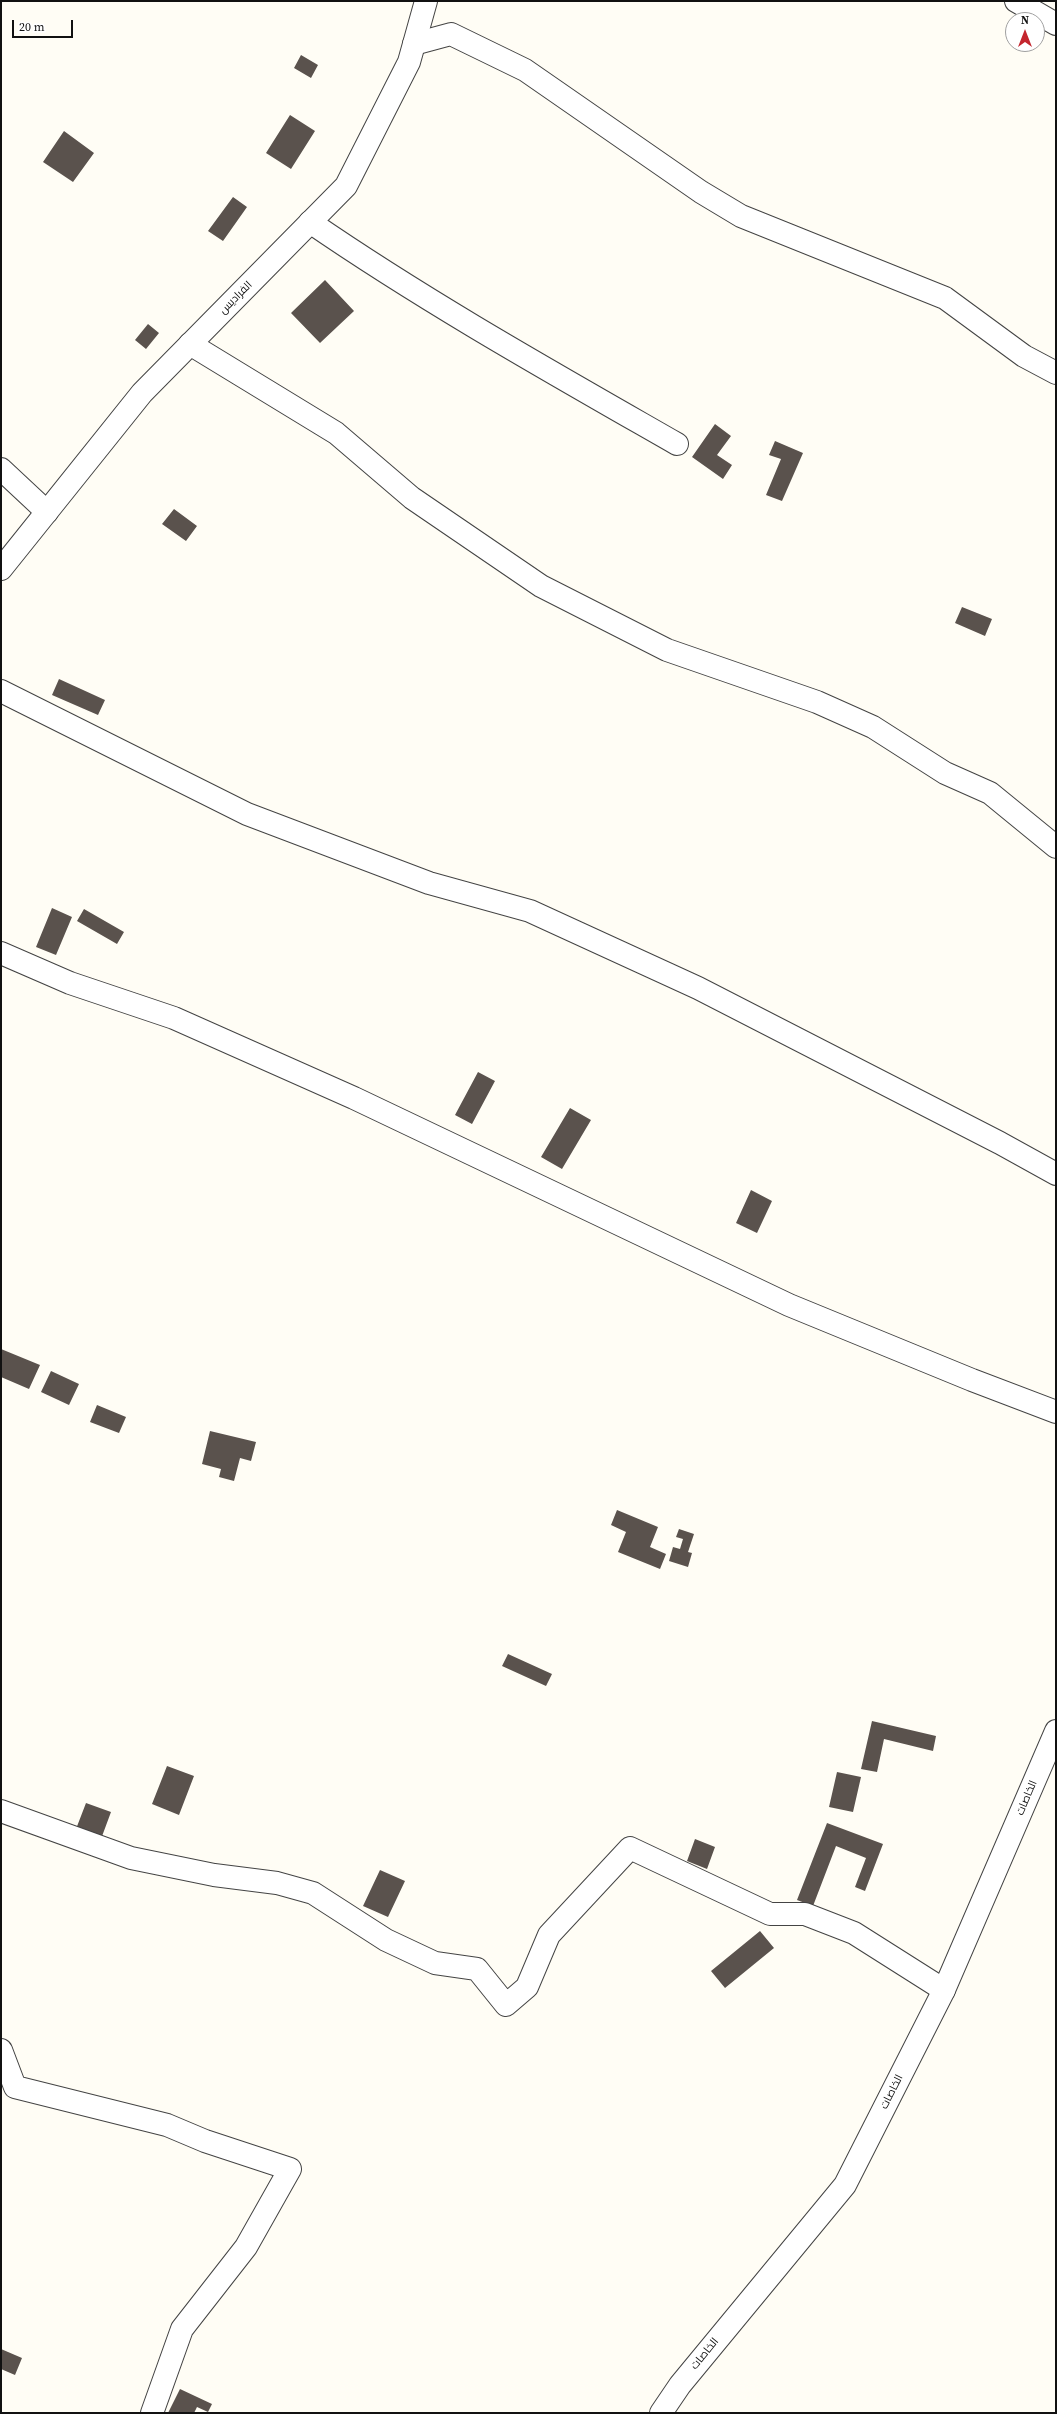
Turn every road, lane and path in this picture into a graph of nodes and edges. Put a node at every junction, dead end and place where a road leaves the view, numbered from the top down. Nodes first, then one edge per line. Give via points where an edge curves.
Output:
1 (426, 1) edge
2 (1016, 1) edge
3 (1056, 24) edge
4 (414, 44) junction
5 (310, 222) junction
6 (190, 344) junction
7 (1056, 373) edge
8 (677, 444) dead end
9 (1, 469) edge
10 (46, 512) junction
11 (1, 570) edge
12 (1, 691) edge
13 (1056, 847) edge
14 (1, 953) edge
15 (1056, 1174) edge
16 (1056, 1412) edge
17 (1056, 1731) edge
18 (1, 1812) edge
19 (944, 1990) junction
20 (1, 2050) edge
21 (152, 2413) edge
22 (661, 2413) edge

1 - 4 street, الفراديس
2 - 3 street
4 - 5 street, الفراديس via 409,62 346,186
4 - 7 street via 451,34 525,70 701,192 741,216 945,298 1024,356
5 - 6 street, الفراديس
5 - 8 street via 481,331
6 - 10 street, الفراديس via 142,393
6 - 13 street via 336,433 412,498 541,586 667,650 817,702 873,727 945,773 990,793
9 - 10 street
10 - 11 street, الفراديس
12 - 15 street via 247,814 429,883 530,911 698,988 1000,1142
14 - 16 street via 70,982 174,1018 361,1101 789,1305
17 - 19 street, الخاصات
18 - 19 street via 131,1858 214,1875 277,1883 313,1893 386,1940 435,1963 477,1969 506,2005 527,1987 549,1935 630,1848 770,1914 805,1914 854,1933
19 - 22 street, الخاصات via 845,2186 684,2379
20 - 21 street via 15,2087 167,2125 205,2141 290,2169 246,2247 182,2329

